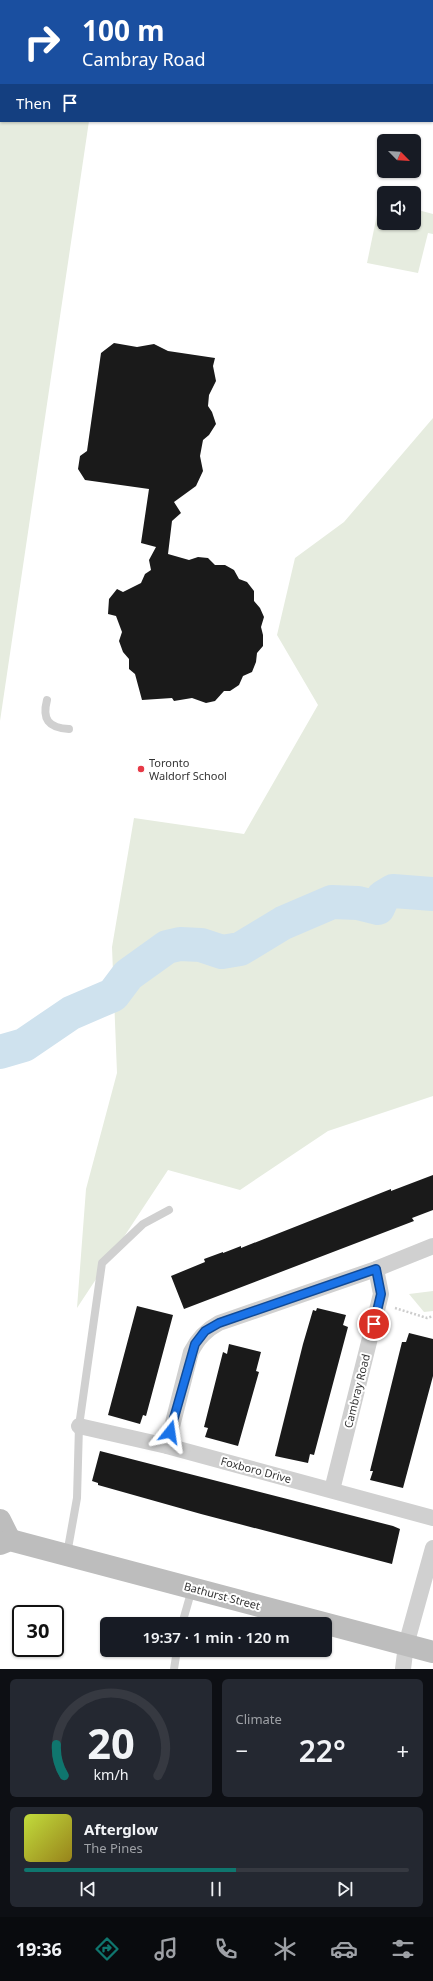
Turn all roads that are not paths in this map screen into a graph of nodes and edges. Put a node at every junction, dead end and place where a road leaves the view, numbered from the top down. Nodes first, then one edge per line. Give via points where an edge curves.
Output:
1 (47, 700) dead end
2 (69, 729) dead end
3 (169, 1210) dead end
4 (433, 1246) edge
5 (376, 1269) junction
6 (79, 1426) junction
7 (167, 1446) junction
8 (332, 1490) junction
9 (433, 1518) edge
10 (0, 1520) edge
11 (5, 1542) edge
12 (433, 1548) edge
13 (66, 1555) junction
14 (192, 1588) junction
15 (184, 1617) edge
16 (406, 1645) junction
17 (433, 1652) edge
18 (176, 1657) edge
19 (174, 1669) edge
20 (402, 1669) edge

1 - 2 lane via 44,711 48,722 57,729
3 - 6 lane via 143,1224 102,1263
4 - 5 street
5 - 7 street via 219,1323 205,1331 192,1352
5 - 8 street, Cambray Road via 381,1294
6 - 7 street, Foxboro Drive
6 - 13 lane via 77,1498
7 - 8 street, Foxboro Drive
8 - 9 street, Foxboro Drive
10 - 11 main road, Bathurst Street
11 - 13 main road, Bathurst Street
12 - 16 street
13 - 14 main road, Bathurst Street
14 - 15 lane
14 - 16 main road, Bathurst Street
16 - 17 main road, Bathurst Street
16 - 20 street
18 - 19 lane

